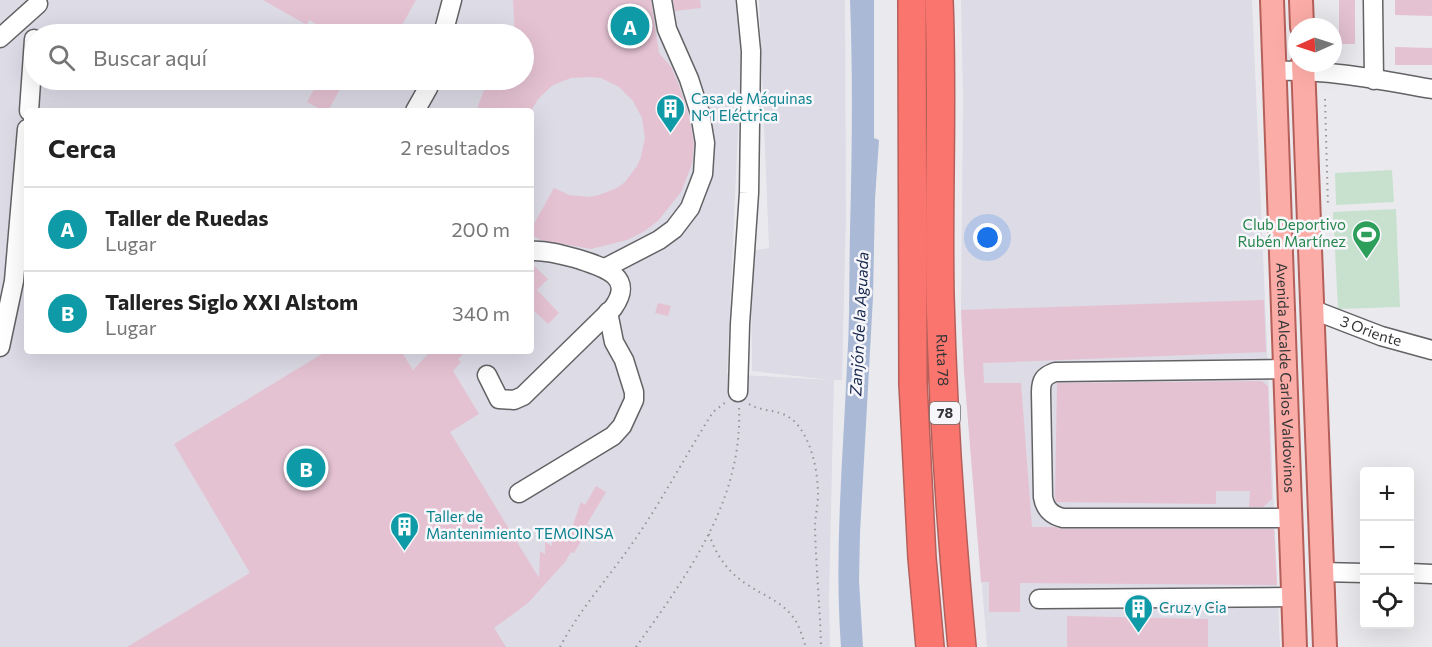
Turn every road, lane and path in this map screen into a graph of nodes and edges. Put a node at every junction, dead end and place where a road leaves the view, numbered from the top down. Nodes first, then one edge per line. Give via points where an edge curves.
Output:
1 (452, 0) edge
2 (662, 0) edge
3 (746, 0) edge
4 (912, 0) edge
5 (939, 0) edge
6 (1272, 0) edge
7 (1301, 0) edge
8 (1373, 0) edge
9 (38, 2) edge
10 (1302, 18) edge
11 (36, 24) edge
12 (446, 24) edge
13 (0, 38) edge
14 (1288, 69) edge
15 (1275, 71) junction
16 (1303, 72) edge
17 (1333, 72) edge
18 (1374, 80) junction
19 (1432, 89) edge
20 (30, 90) edge
21 (427, 90) edge
22 (28, 108) edge
23 (417, 108) edge
24 (24, 164) edge
25 (534, 251) edge
26 (605, 268) junction
27 (1311, 309) junction
28 (608, 312) junction
29 (584, 337) junction
30 (614, 342) junction
31 (0, 347) edge
32 (1432, 350) edge
33 (1286, 369) junction
34 (487, 375) dead end
35 (738, 392) junction
36 (519, 493) dead end
37 (1291, 525) junction
38 (709, 534) junction
39 (1321, 572) junction
40 (1360, 573) edge
41 (1414, 573) edge
42 (1432, 574) edge
43 (1293, 597) junction
44 (1039, 599) dead end
45 (560, 647) edge
46 (636, 647) edge
47 (806, 647) edge
48 (821, 647) edge
49 (930, 647) edge
50 (962, 647) edge
51 (1295, 647) edge
52 (1325, 647) edge

1 - 12 street
2 - 26 street via 668,29 700,113 705,143 702,174 690,208 674,230
3 - 35 street via 752,51
4 - 49 highway, Ruta 78 / 78 via 913,384
5 - 50 highway, Ruta 78 / 78 via 943,371
6 - 15 main road, Avenida Alcalde Carlos Valdovinos
7 - 10 main road
8 - 18 street
9 - 11 street
9 - 13 street
14 - 15 street
15 - 33 main road, Avenida Alcalde Carlos Valdovinos
16 - 27 main road, Avenida Alcalde Carlos Valdovinos
17 - 18 street
18 - 19 street
20 - 22 street
21 - 23 street
24 - 31 street via 14,281
25 - 26 street
26 - 28 street via 619,280 620,290 618,300
27 - 32 street, 3 Oriente via 1381,336
27 - 39 main road, Avenida Alcalde Carlos Valdovinos
28 - 29 street
28 - 30 street
29 - 30 street
29 - 34 street via 519,398 499,399
30 - 36 street via 634,392 622,426 613,436
33 - 37 main road, Avenida Alcalde Carlos Valdovinos
33 - 37 street via 1048,374 1041,383 1043,496 1047,509 1063,518
35 - 38 path via 732,474
35 - 45 path via 713,412 641,531 582,610
35 - 48 path via 747,403 778,411 793,420 810,450 818,495 815,524
37 - 39 main road via 1306,559
37 - 43 main road, Avenida Alcalde Carlos Valdovinos
38 - 46 path
38 - 47 path via 729,570 746,585 776,600 793,617
39 - 40 street
39 - 52 main road, Avenida Alcalde Carlos Valdovinos
41 - 42 street
43 - 44 street
43 - 51 main road, Avenida Alcalde Carlos Valdovinos

